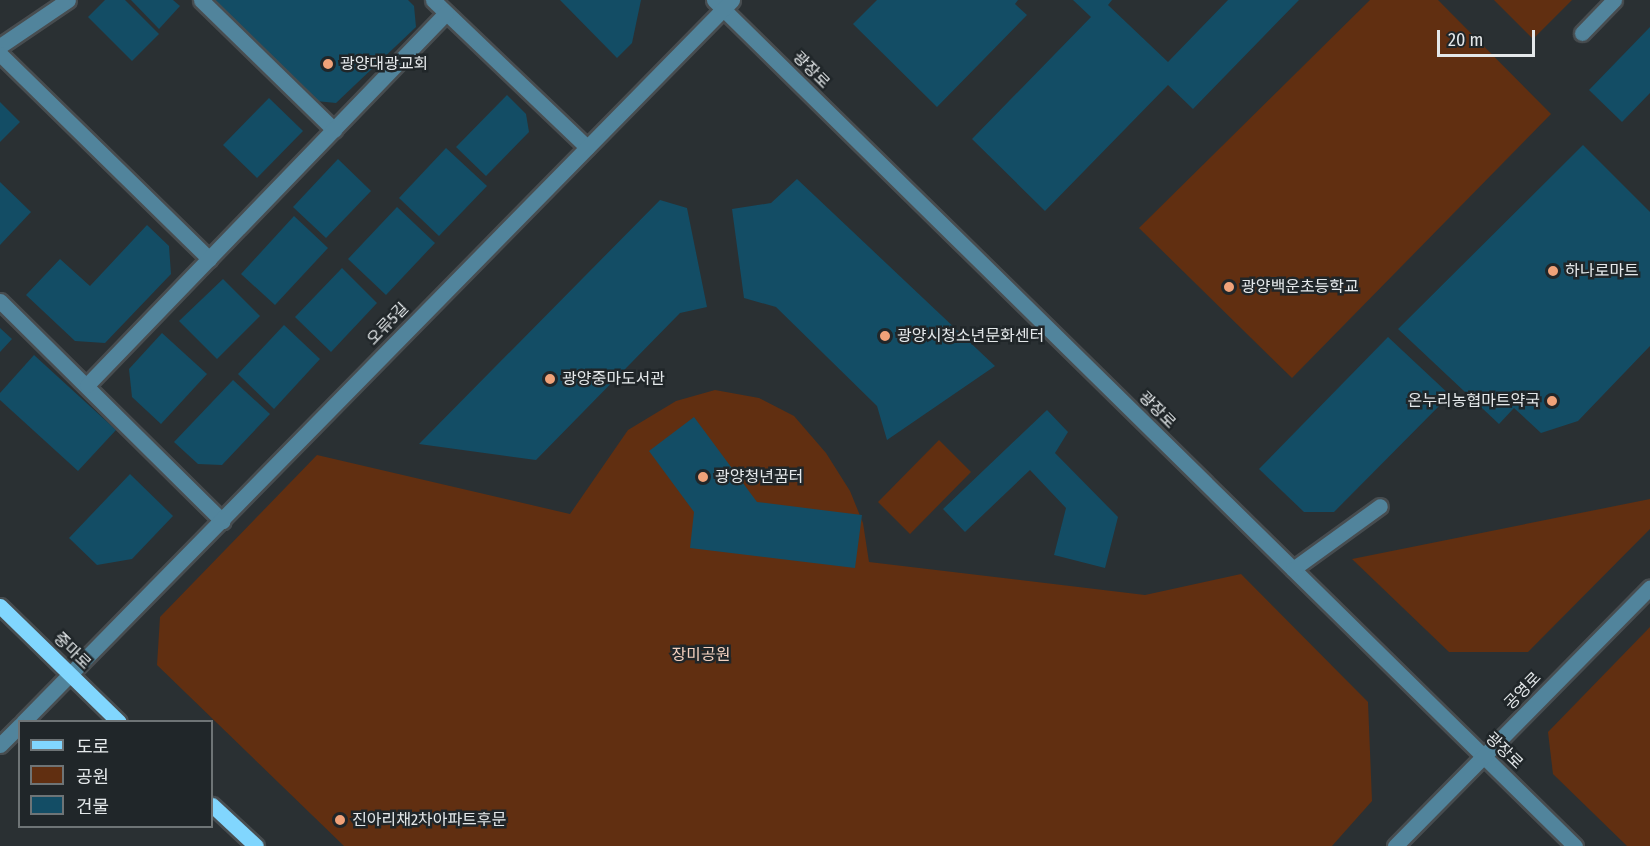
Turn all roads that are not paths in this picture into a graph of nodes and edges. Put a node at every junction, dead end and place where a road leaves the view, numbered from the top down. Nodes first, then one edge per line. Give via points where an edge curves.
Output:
1 (68, 0) edge
2 (201, 0) edge
3 (433, 0) edge
4 (1614, 0) edge
5 (723, 3) edge
6 (446, 13) junction
7 (1582, 33) dead end
8 (0, 46) edge
9 (0, 54) edge
10 (334, 130) junction
11 (587, 147) junction
12 (208, 259) junction
13 (0, 301) edge
14 (87, 385) junction
15 (1380, 506) dead end
16 (222, 520) junction
17 (1293, 569) junction
18 (1650, 587) edge
19 (0, 606) edge
20 (71, 675) junction
21 (25, 720) edge
22 (117, 720) edge
23 (18, 727) edge
24 (0, 745) edge
25 (1484, 756) junction
26 (213, 807) edge
27 (256, 846) edge
28 (1395, 846) edge
29 (1575, 846) edge

1 - 8 street
2 - 10 street
3 - 6 street
4 - 7 street
5 - 11 street, 오류5길
5 - 17 street, 광장로
6 - 10 street
6 - 11 street
9 - 12 street
10 - 12 street
11 - 16 street, 오류5길
12 - 14 street
13 - 14 street
14 - 16 street
15 - 17 street
16 - 20 street, 오류5길
17 - 25 street, 광장로
18 - 25 street, 공영로
19 - 20 main road, 중마로
20 - 21 street, 오류5길
20 - 22 main road, 중마로
23 - 24 street
25 - 28 street, 공영로
25 - 29 street, 광장로
26 - 27 main road

